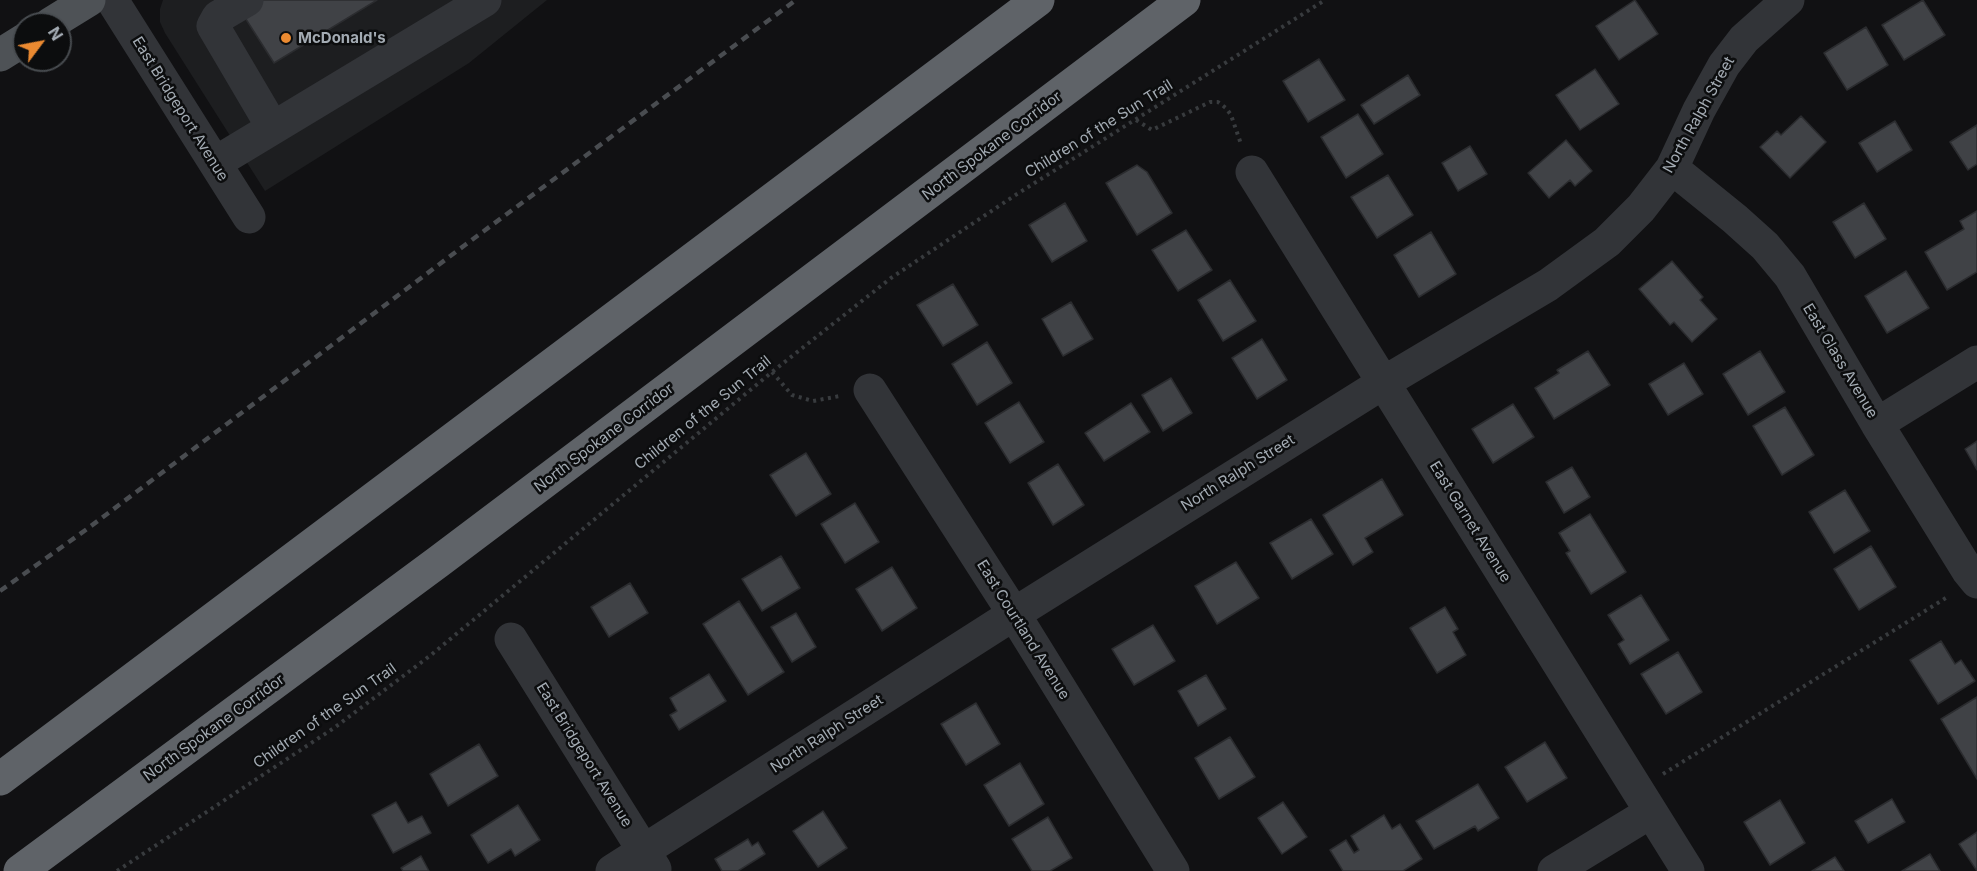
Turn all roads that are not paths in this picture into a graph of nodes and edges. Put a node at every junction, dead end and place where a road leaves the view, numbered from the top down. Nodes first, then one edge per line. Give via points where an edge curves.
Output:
1 (89, 0) edge
2 (112, 0) edge
3 (247, 0) edge
4 (485, 0) edge
5 (1038, 0) edge
6 (1184, 0) edge
7 (1788, 0) edge
8 (70, 12) edge
9 (273, 128) junction
10 (214, 163) junction
11 (1671, 168) junction
12 (1251, 172) road end
13 (249, 217) dead end
14 (1977, 362) edge
15 (1383, 382) junction
16 (870, 390) road end
17 (1877, 424) junction
18 (1976, 580) edge
19 (1014, 614) junction
20 (511, 639) dead end
21 (0, 779) edge
22 (1644, 801) junction
23 (650, 861) edge
24 (20, 871) edge
25 (612, 871) edge
26 (1173, 871) edge
27 (1554, 871) edge
28 (1688, 871) edge

1 - 8 main road
2 - 10 street, East Bridgeport Avenue
3 - 9 street via 218,17 213,26
4 - 9 street
5 - 21 highway
6 - 24 highway, North Spokane Corridor via 438,562
7 - 11 street, North Ralph Street via 1744,39 1724,65
9 - 10 street
10 - 13 street, East Bridgeport Avenue
11 - 15 street, North Ralph Street via 1641,208 1607,242 1548,285
11 - 17 street, East Glass Avenue via 1765,246 1790,276
12 - 15 street, East Garnet Avenue
14 - 17 street
15 - 19 street, North Ralph Street
15 - 22 street, East Garnet Avenue
16 - 19 street, East Courtland Avenue
17 - 18 street, East Glass Avenue
19 - 23 street, North Ralph Street
19 - 26 street, East Courtland Avenue
20 - 23 street, East Bridgeport Avenue
22 - 27 street
22 - 28 street, East Garnet Avenue
23 - 25 street, North Ralph Street

